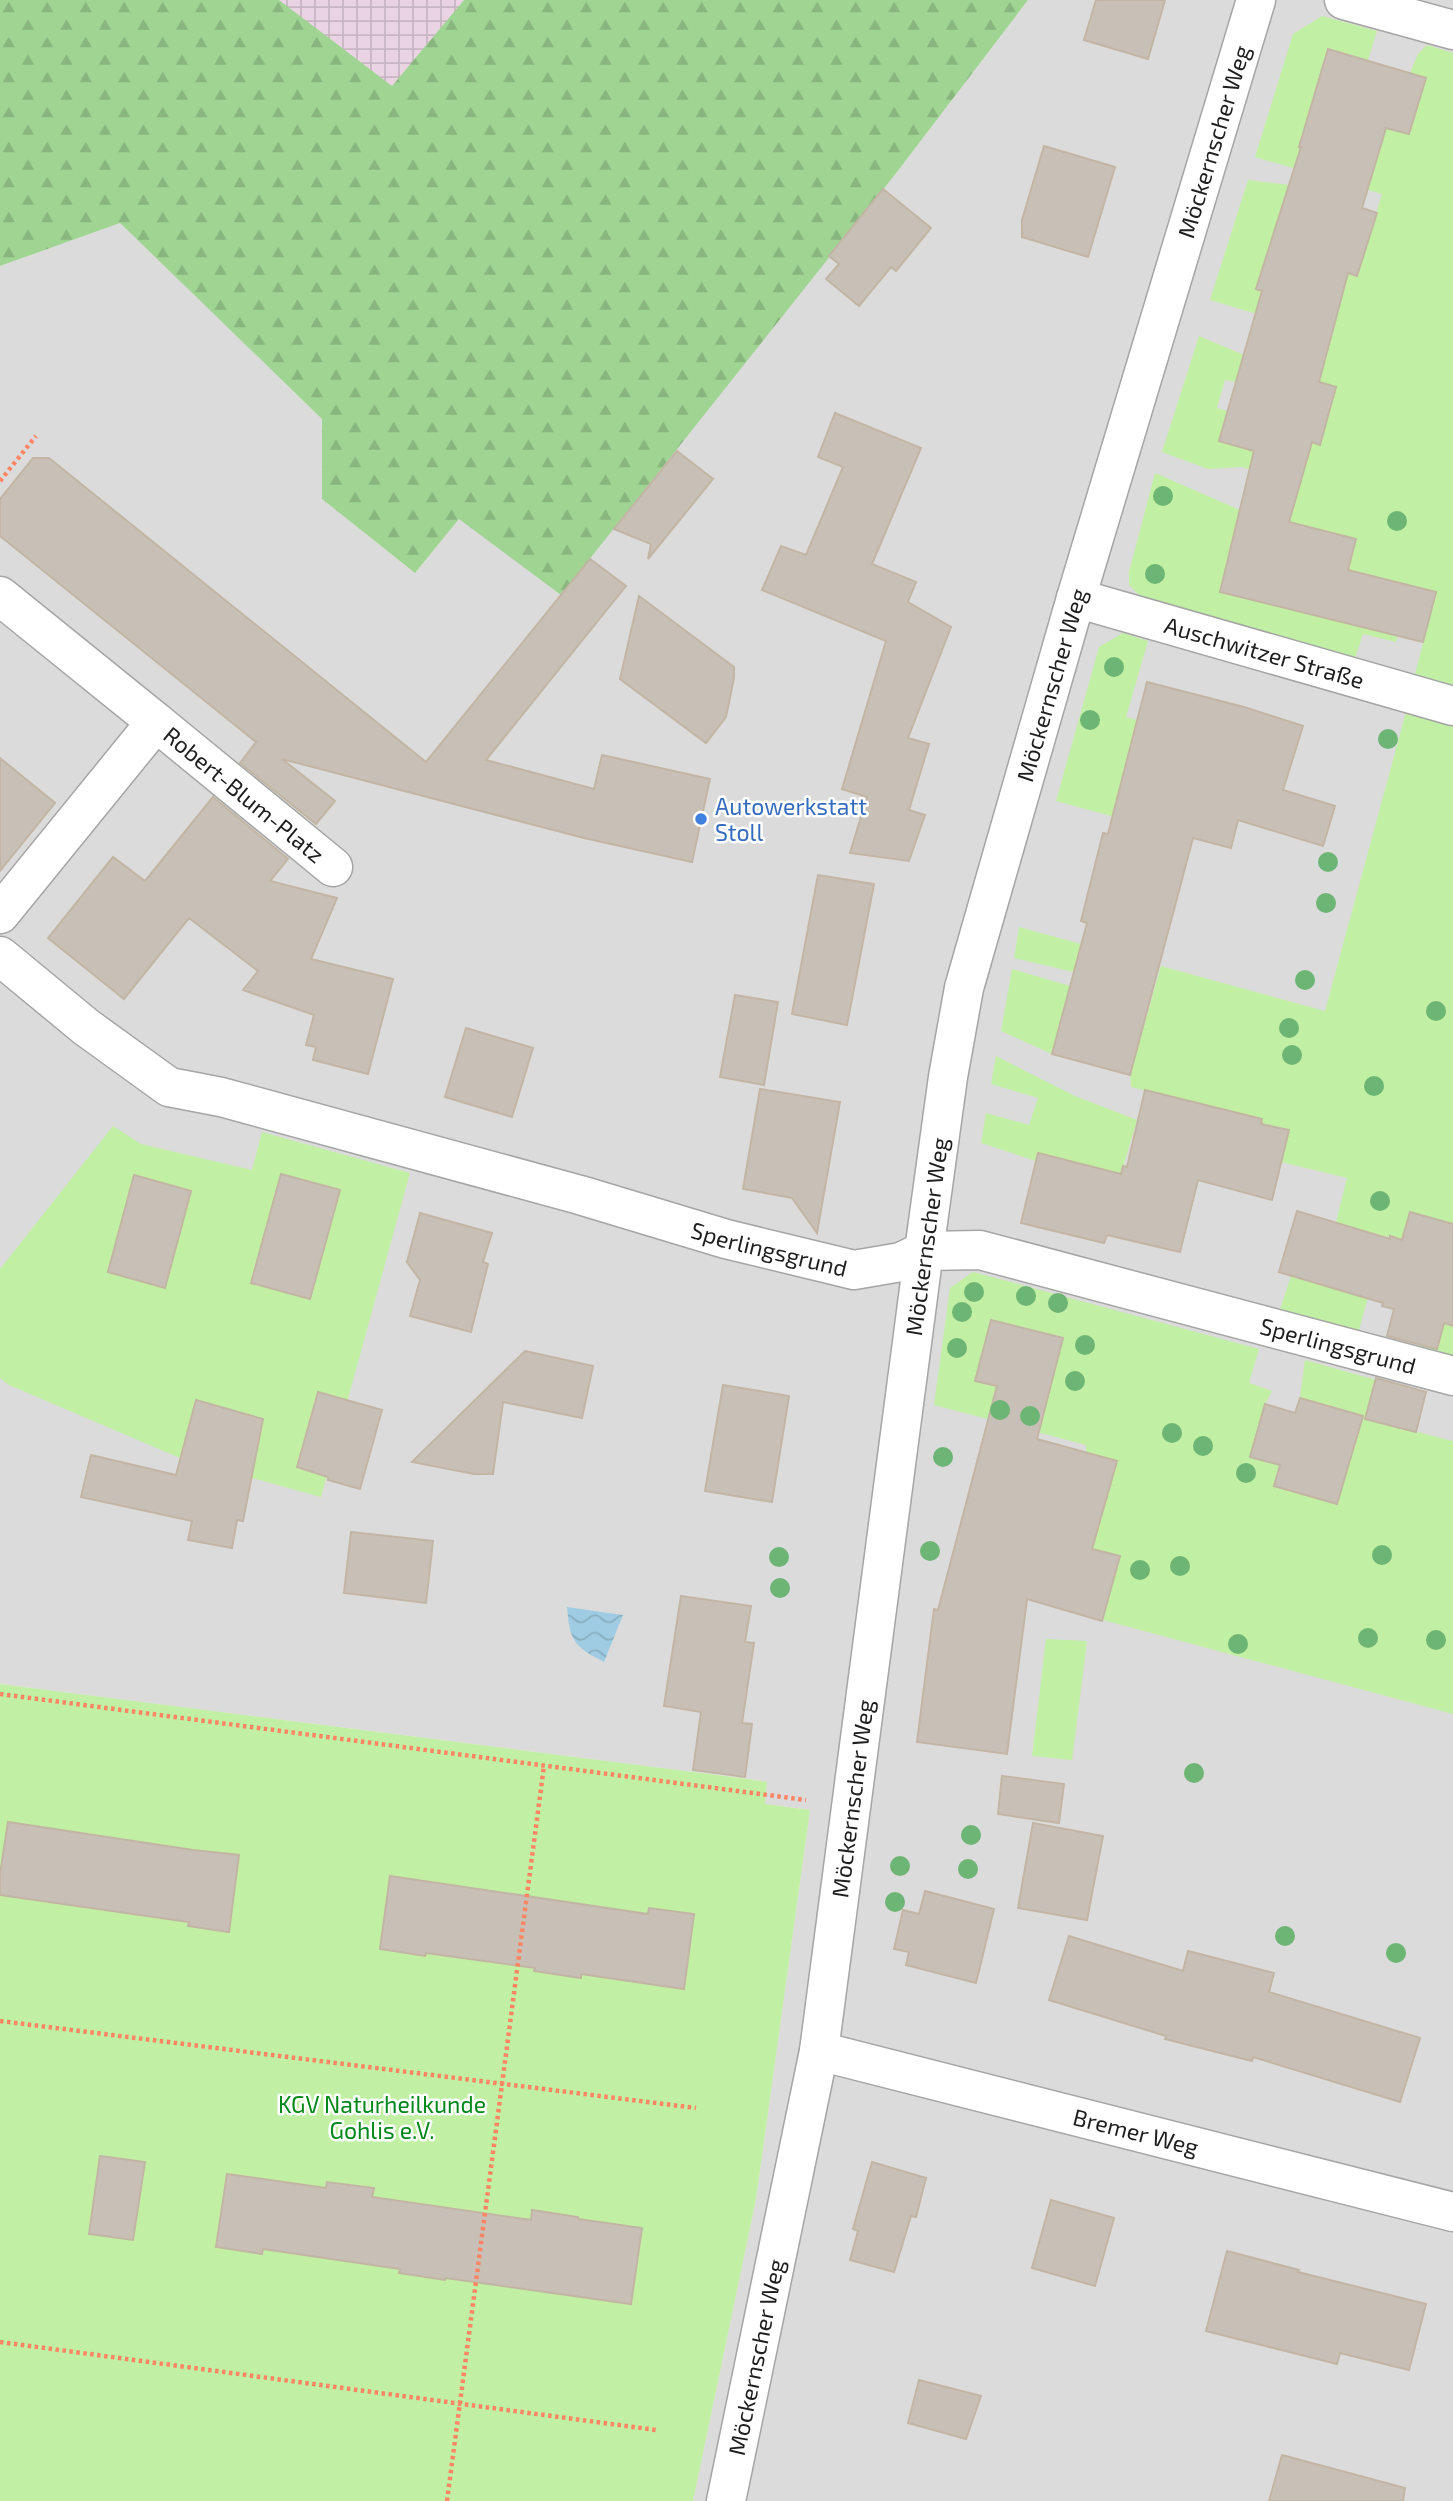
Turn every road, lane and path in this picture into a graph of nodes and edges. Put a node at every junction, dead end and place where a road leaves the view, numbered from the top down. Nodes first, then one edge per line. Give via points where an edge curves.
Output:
1 (1256, 0) edge
2 (1344, 0) edge
3 (1453, 30) edge
4 (36, 436) dead end
5 (0, 481) edge
6 (0, 596) edge
7 (1076, 598) junction
8 (1453, 706) edge
9 (156, 722) junction
10 (333, 867) dead end
11 (0, 914) edge
12 (0, 956) edge
13 (924, 1251) junction
14 (1453, 1376) edge
15 (0, 1694) edge
16 (544, 1766) junction
17 (852, 1806) junction
18 (0, 2021) edge
19 (819, 2051) junction
20 (502, 2085) junction
21 (696, 2108) dead end
22 (1453, 2212) edge
23 (0, 2342) edge
24 (460, 2404) junction
25 (656, 2430) dead end
26 (447, 2501) edge
27 (726, 2501) edge

1 - 7 street, Möckernscher Weg
2 - 3 street
4 - 5 path
6 - 9 street, Robert-Blum-Platz
7 - 8 street, Auschwitzer Straße
7 - 13 street, Möckernscher Weg via 964,988
9 - 10 street, Robert-Blum-Platz
9 - 11 street, Robert-Blum-Platz
12 - 13 street, Sperlingsgrund via 169,1087 221,1097 726,1239 854,1270 901,1262
13 - 14 street, Sperlingsgrund via 980,1250
13 - 17 street, Möckernscher Weg
15 - 16 path
16 - 17 path
16 - 20 path
17 - 19 street, Möckernscher Weg
18 - 20 path
19 - 22 street, Bremer Weg
19 - 27 street, Möckernscher Weg
20 - 21 path
20 - 24 path
23 - 24 path
24 - 25 path
24 - 26 path

